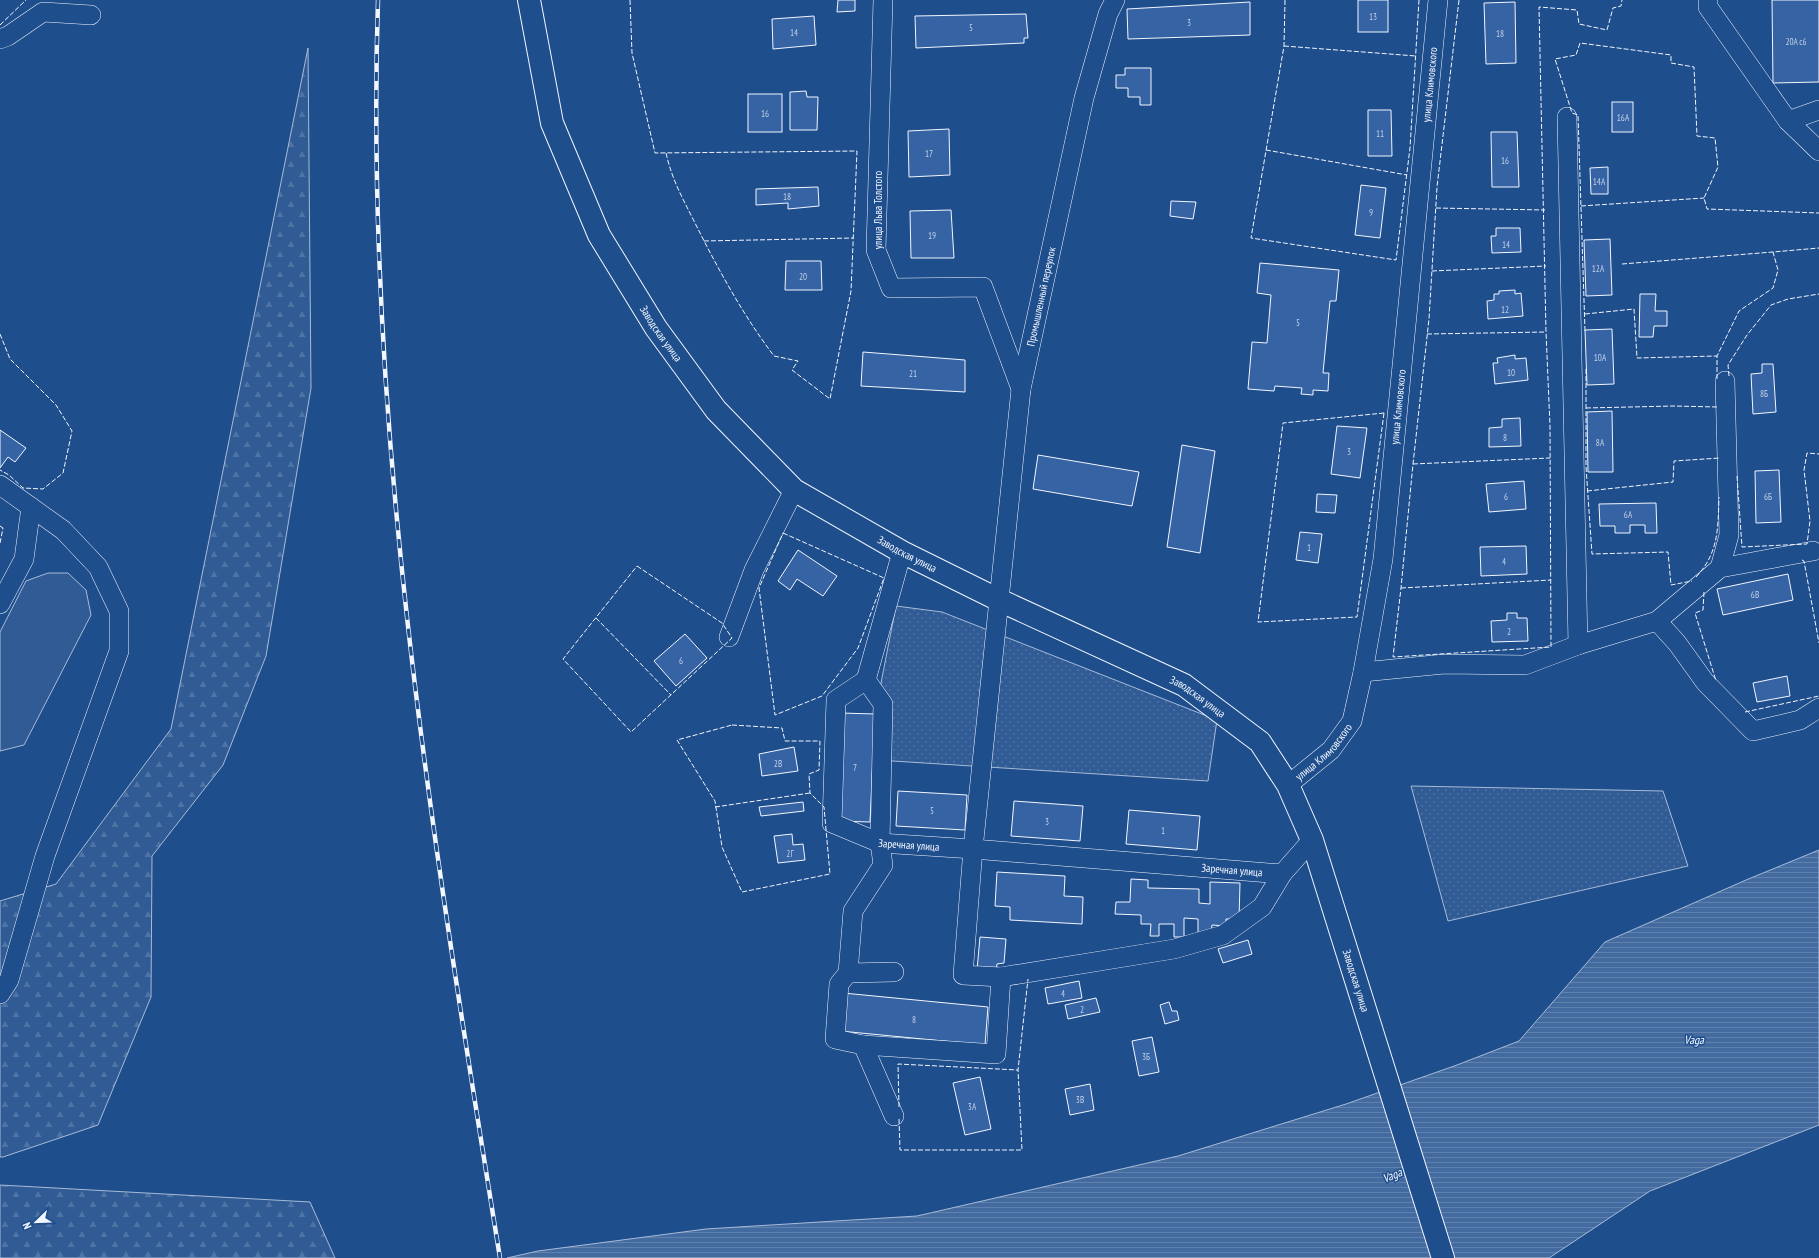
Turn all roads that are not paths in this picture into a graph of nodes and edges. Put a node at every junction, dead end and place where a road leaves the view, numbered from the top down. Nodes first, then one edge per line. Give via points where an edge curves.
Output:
1 (529, 0) edge
2 (883, 0) edge
3 (1115, 0) edge
4 (1438, 0) edge
5 (1708, 0) edge
6 (91, 15) dead end
7 (0, 39) edge
8 (1819, 110) edge
9 (1567, 117) dead end
10 (1788, 121) junction
11 (1819, 152) edge
12 (1725, 381) dead end
13 (1021, 389) junction
14 (0, 485) edge
15 (794, 490) junction
16 (31, 507) junction
17 (1813, 551) dead end
18 (902, 552) junction
19 (1720, 568) junction
20 (999, 600) junction
21 (0, 604) edge
22 (1657, 621) junction
23 (729, 637) dead end
24 (1578, 645) junction
25 (1363, 672) junction
26 (866, 680) junction
27 (1819, 708) edge
28 (1288, 784) junction
29 (1312, 840) junction
30 (880, 843) junction
31 (973, 849) junction
32 (1282, 874) junction
33 (894, 972) dead end
34 (848, 974) junction
35 (1001, 977) junction
36 (0, 994) edge
37 (863, 1045) junction
38 (894, 1116) dead end
39 (1443, 1258) edge

1 - 15 main road, Заводская улица via 552,123 599,234 656,328 716,410
2 - 13 street, улица Льва Толстого via 876,250 891,288 983,287
3 - 13 street, Промышленный переулок via 1108,14 1084,98
4 - 25 street, улица Климовского via 1383,560
5 - 10 street via 1708,7
6 - 7 street via 43,12
8 - 10 street
9 - 24 street
10 - 11 street
12 - 19 street via 1729,535
13 - 20 street, Промышленный переулок
14 - 16 street
15 - 18 main road, Заводская улица
15 - 23 street via 754,570
16 - 21 street via 24,559
16 - 36 street via 63,530 98,568 119,610 120,651 45,856 9,980
17 - 19 street
18 - 20 main road, Заводская улица
18 - 26 street
19 - 22 street
20 - 28 main road, Заводская улица via 1184,685 1260,742
20 - 31 street, Промышленный переулок
22 - 24 street
22 - 27 street via 1677,643 1705,682 1753,731 1800,720
24 - 25 street via 1525,665 1444,664
25 - 28 street, улица Климовского via 1352,721 1331,750
26 - 30 street via 883,704
26 - 30 street, Заречная улица via 836,700 832,823
28 - 29 main road, Заводская улица
29 - 32 street
29 - 39 main road, Заводская улица
30 - 31 street, Заречная улица
30 - 34 street via 883,865 853,911
31 - 32 street, Заречная улица
31 - 35 street, Промышленный переулок via 963,975
32 - 35 street via 1262,907 1223,935 1174,949
33 - 34 street
34 - 37 street via 839,984 835,1039
35 - 37 street via 996,1054
37 - 38 street

